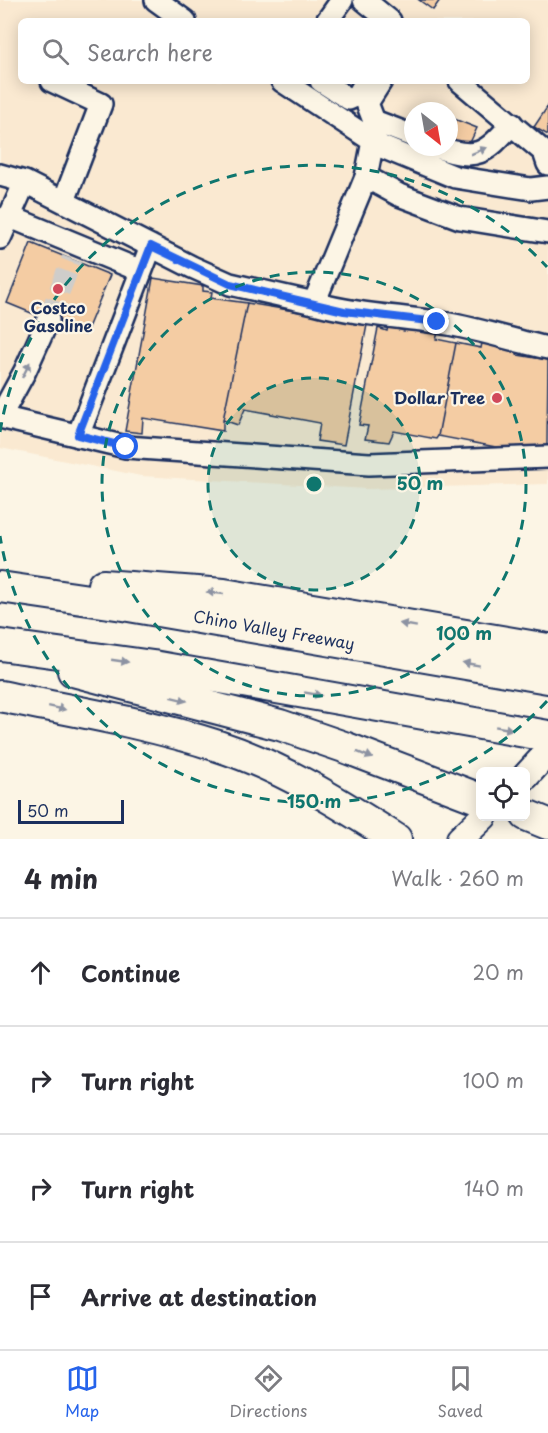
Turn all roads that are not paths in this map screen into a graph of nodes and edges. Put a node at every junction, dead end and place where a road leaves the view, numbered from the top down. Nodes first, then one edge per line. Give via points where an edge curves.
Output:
1 (158, 0) edge
2 (342, 0) edge
3 (372, 2) edge
4 (181, 18) edge
5 (329, 18) edge
6 (387, 18) edge
7 (58, 84) edge
8 (288, 84) edge
9 (326, 84) edge
10 (364, 84) edge
11 (379, 84) edge
12 (464, 84) edge
13 (512, 124) junction
14 (404, 133) edge
15 (373, 141) junction
16 (458, 152) edge
17 (548, 164) edge
18 (0, 175) edge
19 (366, 177) junction
20 (25, 182) junction
21 (548, 187) edge
22 (64, 201) junction
23 (8, 216) junction
24 (548, 232) edge
25 (0, 238) edge
26 (151, 246) junction
27 (141, 271) junction
28 (314, 303) junction
29 (48, 320) tunnel mouth
30 (548, 348) edge
31 (0, 417) edge
32 (78, 435) junction
33 (548, 457) edge
34 (0, 580) edge
35 (0, 586) edge
36 (0, 645) edge
37 (548, 649) edge
38 (0, 653) edge
39 (538, 676) edge
40 (0, 696) edge
41 (548, 736) edge
42 (548, 752) edge
43 (530, 771) edge
44 (476, 798) edge
45 (530, 817) edge
46 (479, 821) edge
47 (548, 824) edge
48 (365, 827) edge
49 (396, 839) edge
50 (460, 839) edge

1 - 4 lane
2 - 5 lane
3 - 6 lane
7 - 22 lane via 101,104
8 - 15 lane
9 - 10 lane via 349,99 358,95
11 - 14 lane via 367,103 374,121
12 - 13 lane
16 -> 13 lane via 481,152
13 - 17 lane via 544,152
15 - 19 lane
15 - 21 lane via 455,177 531,189
18 - 20 lane
19 - 24 lane via 399,195 460,218
19 - 28 lane
20 - 22 lane
20 - 23 lane
22 - 26 lane
23 - 25 lane
23 - 27 lane via 74,252
26 - 27 lane
26 - 28 lane via 230,284
27 - 32 lane
28 - 30 lane via 344,311 482,330
31 -> 29 lane
31 - 32 lane
32 - 33 lane via 126,447 369,464
37 -> 34 highway via 224,594
39 -> 35 highway, Chino Valley Freeway
36 -> 41 highway via 153,666
38 -> 44 highway via 280,725
40 -> 48 highway via 220,747 301,781
42 - 43 main road
45 - 47 highway
46 - 50 main road
48 - 49 highway

